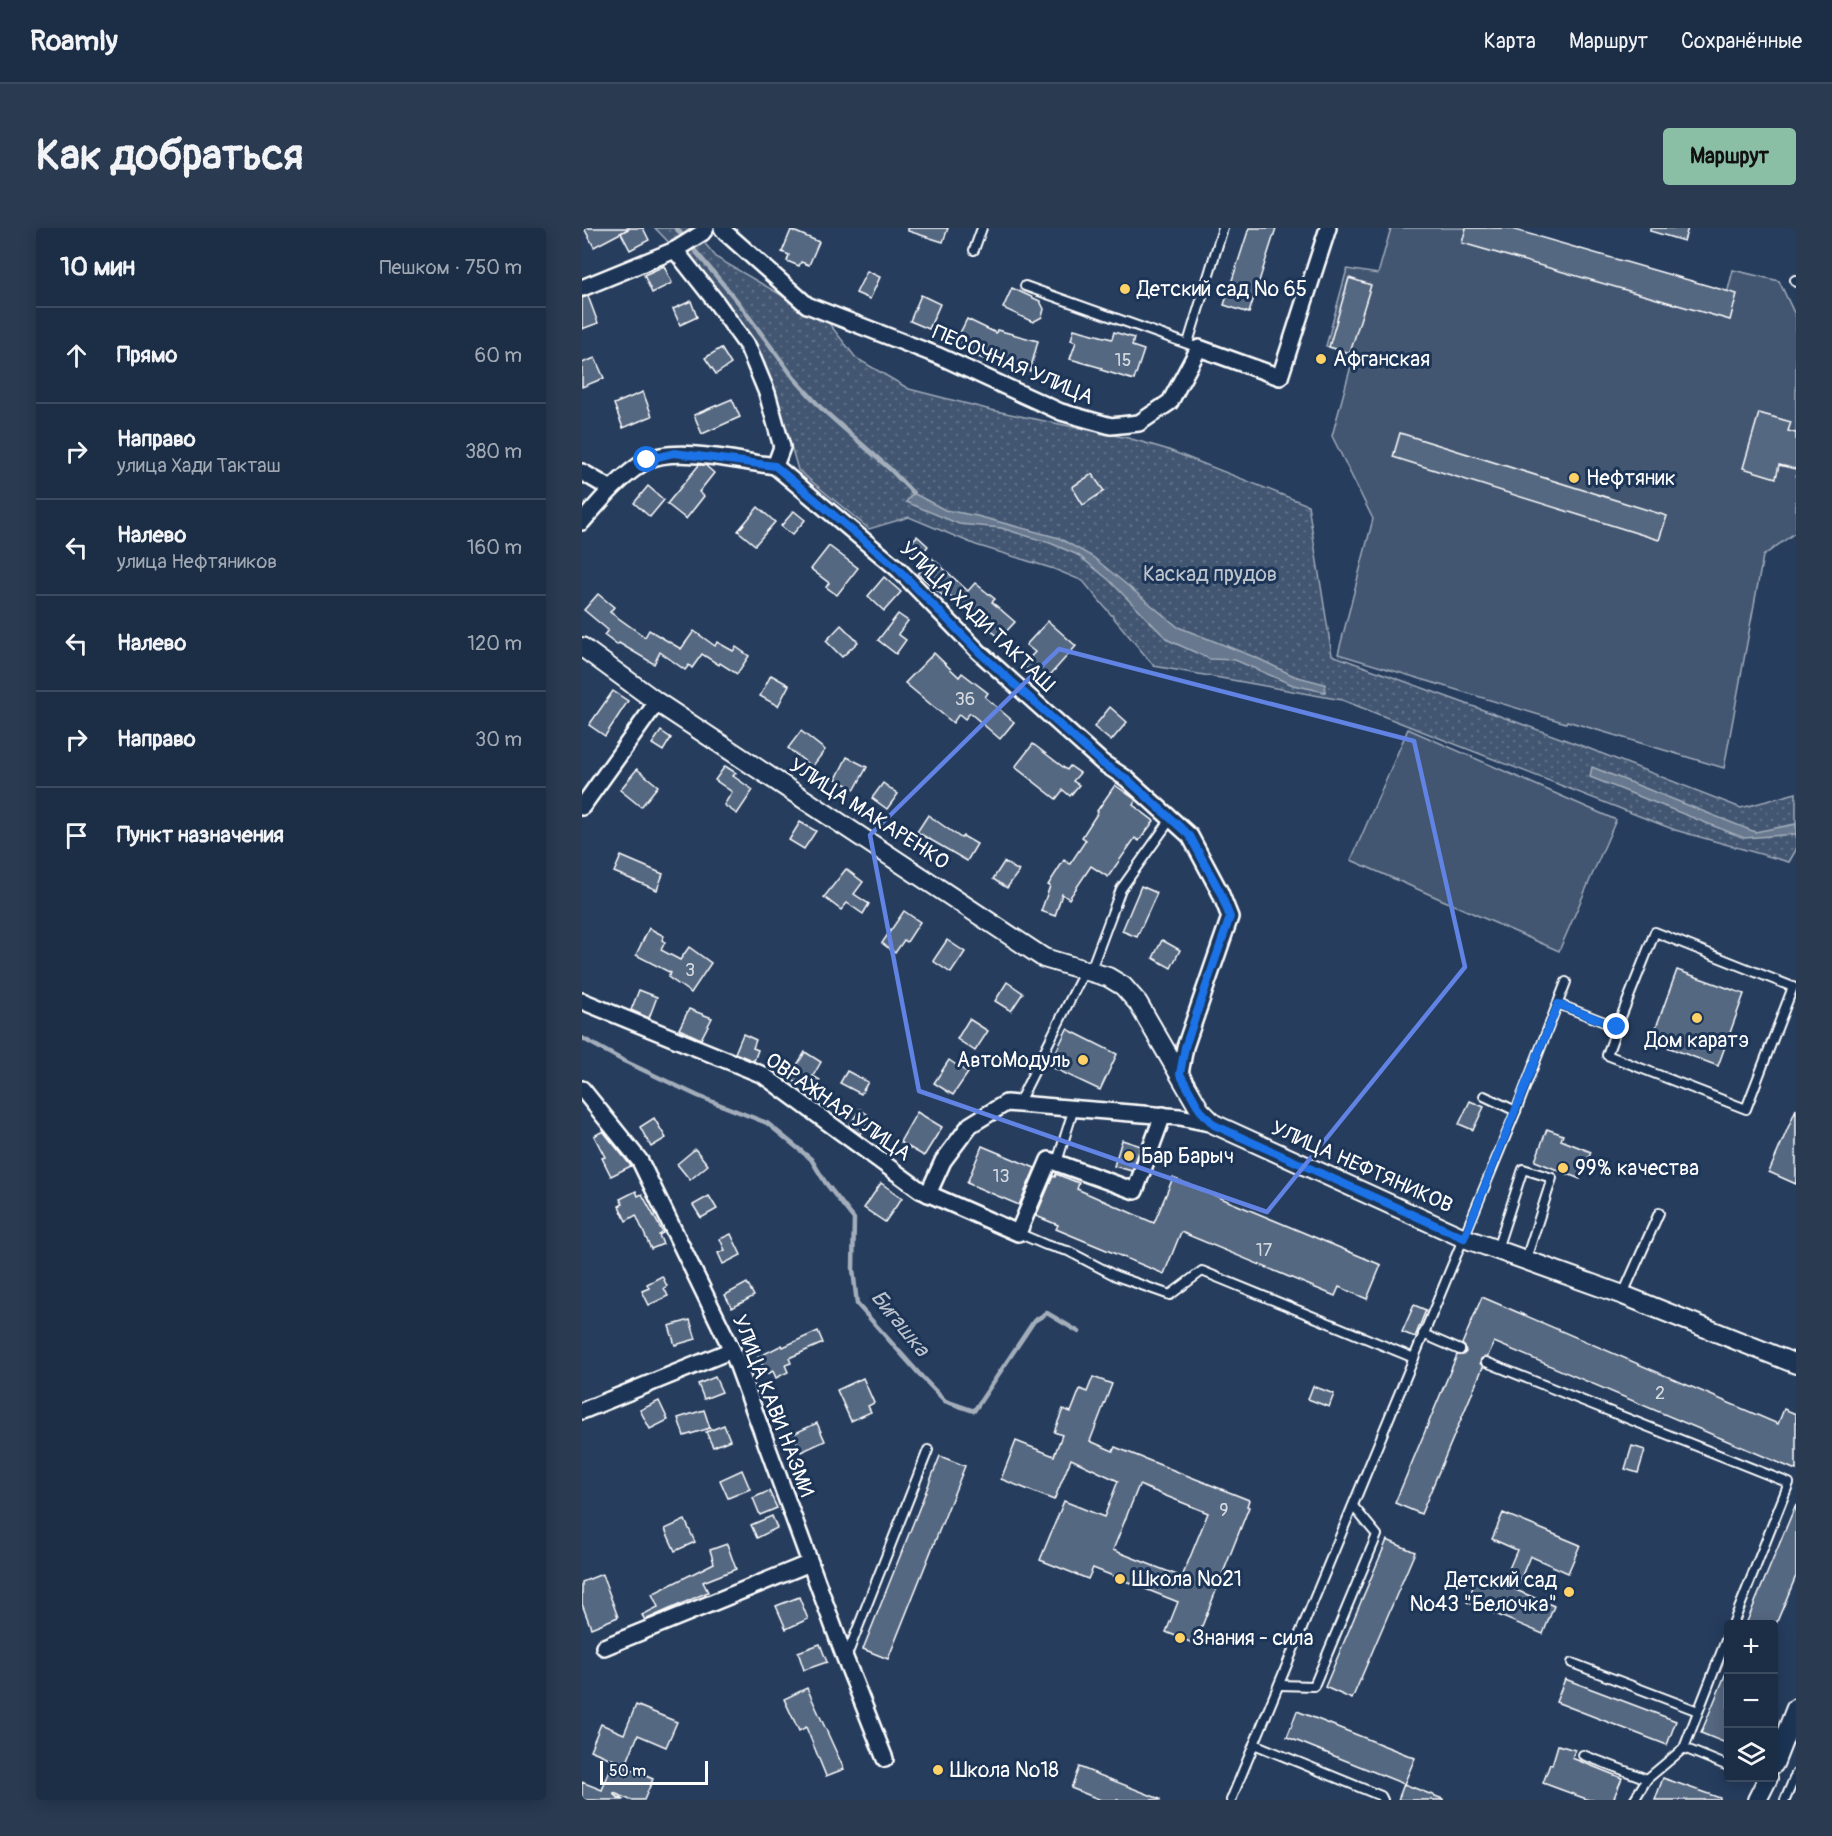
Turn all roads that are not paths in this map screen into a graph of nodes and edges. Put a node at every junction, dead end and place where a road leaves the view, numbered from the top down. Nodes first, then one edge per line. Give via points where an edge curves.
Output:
1 (722, 228) edge
2 (981, 228) edge
3 (1223, 228) edge
4 (1328, 228) edge
5 (704, 231) edge
6 (675, 250) junction
7 (974, 250) dead end
8 (1025, 286) dead end
9 (582, 288) edge
10 (1193, 345) junction
11 (775, 466) junction
12 (582, 472) edge
13 (611, 489) junction
14 (582, 522) edge
15 (582, 647) edge
16 (657, 702) junction
17 (582, 807) edge
18 (1171, 819) junction
19 (1087, 971) junction
20 (1566, 982) dead end
21 (582, 1001) edge
22 (1138, 1003) joint
23 (1558, 1004) junction
24 (1617, 1027) junction
25 (1180, 1074) junction
26 (582, 1089) edge
27 (1484, 1096) dead end
28 (1018, 1104) junction
29 (1074, 1108) junction
30 (1516, 1111) junction
31 (1163, 1115) junction
32 (1214, 1125) junction
33 (1057, 1162) junction
34 (928, 1194) junction
35 (1659, 1213) dead end
36 (1017, 1233) junction
37 (1464, 1238) junction
38 (1497, 1249) junction
39 (1526, 1259) junction
40 (1623, 1295) junction
41 (1423, 1334) junction
42 (732, 1350) junction
43 (1460, 1350) dead end
44 (1414, 1358) junction
45 (1486, 1362) dead end
46 (1796, 1364) edge
47 (582, 1411) edge
48 (928, 1450) dead end
49 (1353, 1506) junction
50 (810, 1563) junction
51 (1735, 1620) edge
52 (1724, 1645) edge
53 (604, 1647) dead end
54 (845, 1658) junction
55 (1572, 1663) dead end
56 (1278, 1685) junction
57 (1796, 1708) edge
58 (1698, 1711) junction
59 (1254, 1744) junction
60 (1684, 1748) junction
61 (1778, 1750) edge
62 (1583, 1755) dead end
63 (885, 1759) dead end
64 (1724, 1764) edge
65 (1796, 1774) edge
66 (1647, 1779) junction
67 (1765, 1782) edge
68 (1231, 1800) edge
69 (1383, 1800) edge
70 (1634, 1800) edge
71 (1757, 1800) edge
72 (1785, 1800) edge

1 - 10 street, ПЕСОЧНАЯ УЛИЦА via 807,305 939,356 1061,412 1111,426 1139,423 1170,402
2 - 7 lane
3 - 10 lane
4 - 10 street via 1280,377
5 - 6 street
6 - 9 street
6 - 11 street via 748,347 767,393 782,447
8 - 10 lane
11 - 13 street via 674,453 647,460
11 - 18 street, УЛИЦА ХАДИ ТАКТАШ via 898,569 979,652 1103,764 1127,779
12 - 13 street
13 - 14 street
15 - 16 street, УЛИЦА МАКАРЕНКО
16 - 17 street
16 - 19 street, УЛИЦА МАКАРЕНКО via 1044,958
18 - 19 lane via 1121,888
18 - 25 street, УЛИЦА ХАДИ ТАКТАШ via 1190,836 1230,917 1185,1047
19 - 22 street, УЛИЦА МАКАРЕНКО via 1123,986
19 - 28 lane
20 - 23 lane
21 - 34 street, ОВРАЖНАЯ УЛИЦА via 763,1075
22 - 25 street, УЛИЦА НЕФТЯНИКОВ
23 - 24 lane
23 - 30 lane
24 - 24 lane via 1607,1055 1746,1109 1793,987 1655,932
25 - 32 street, УЛИЦА НЕФТЯНИКОВ via 1200,1110
26 - 42 street, УЛИЦА КАВИ НАЗМИ via 640,1161
27 - 30 lane
28 - 29 street
28 - 34 street via 1006,1103 970,1125 943,1161
29 - 31 street
29 - 33 lane
30 - 37 lane
31 - 32 street
31 - 33 street via 1136,1191
32 - 37 street, УЛИЦА НЕФТЯНИКОВ
33 - 36 street via 1049,1160
34 - 36 street, ОВРАЖНАЯ УЛИЦА
35 - 40 lane
36 - 44 lane, ОВРАЖНАЯ УЛИЦА via 1170,1295 1202,1271
37 - 38 street, УЛИЦА НЕФТЯНИКОВ
37 - 41 lane
38 - 39 street, УЛИЦА НЕФТЯНИКОВ
38 - 39 lane via 1523,1169 1552,1178
39 - 40 street, УЛИЦА НЕФТЯНИКОВ
40 - 46 street, УЛИЦА НЕФТЯНИКОВ
41 - 43 lane
41 - 44 lane
42 - 47 street
42 - 50 street, УЛИЦА КАВИ НАЗМИ
44 - 49 lane
45 - 51 lane via 1789,1483
48 - 54 lane
49 - 56 lane
49 - 56 lane via 1377,1535 1314,1686
50 - 53 street
50 - 54 street, УЛИЦА КАВИ НАЗМИ
52 - 58 lane
54 - 63 street, УЛИЦА КАВИ НАЗМИ
55 - 58 lane
56 - 59 lane
57 - 61 street
58 - 60 lane
59 - 68 lane
59 - 69 lane
60 - 64 lane
60 - 66 lane
62 - 66 lane
65 - 72 lane
66 - 70 lane
67 - 71 street

